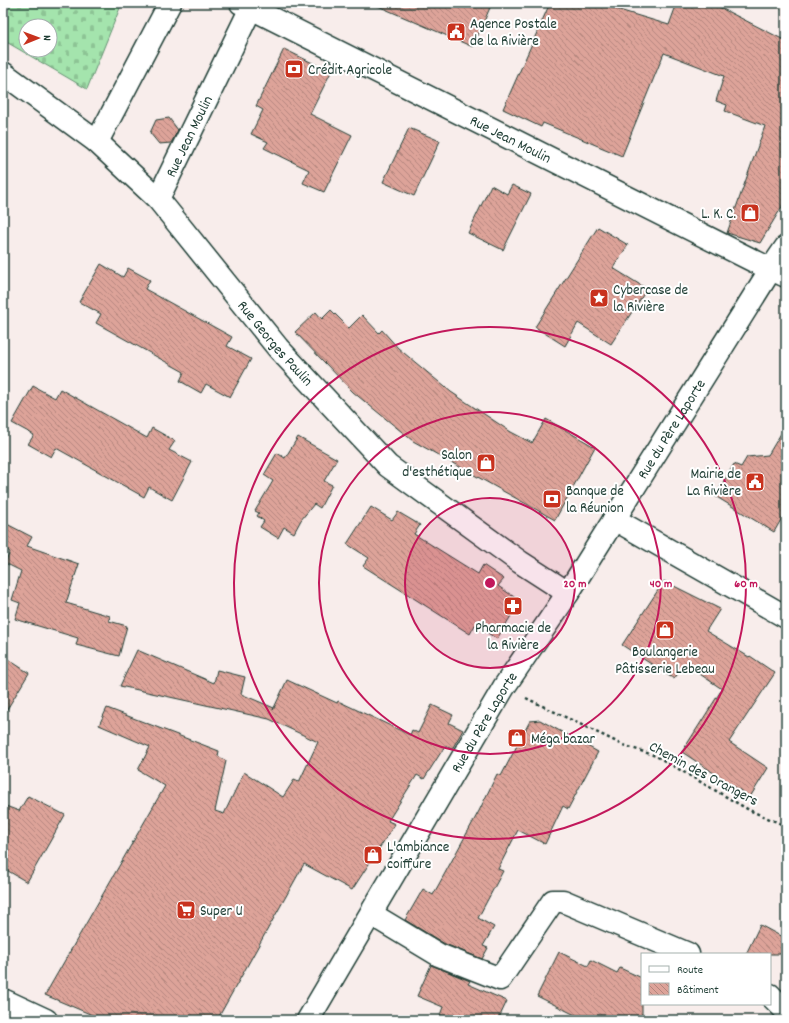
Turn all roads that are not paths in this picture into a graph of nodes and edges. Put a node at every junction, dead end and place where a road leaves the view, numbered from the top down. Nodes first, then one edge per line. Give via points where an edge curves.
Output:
1 (170, 3) edge
2 (246, 5) edge
3 (3, 73) edge
4 (97, 142) junction
5 (158, 199) junction
6 (786, 247) edge
7 (778, 272) edge
8 (614, 519) junction
9 (568, 593) junction
10 (786, 617) edge
11 (370, 914) junction
12 (686, 953) edge
13 (771, 996) edge
14 (3, 1000) edge
15 (786, 1011) edge
16 (46, 1020) edge
17 (308, 1020) edge

1 - 4 street
2 - 5 street, Rue Jean Moulin
2 - 7 street, Rue Jean Moulin
3 - 4 street, Rue Georges Paulin
4 - 5 street, Rue Georges Paulin
5 - 9 street, Rue Georges Paulin via 278,348 388,466 520,562
6 - 7 street, Rue du Père Laporte
7 - 8 street, Rue du Père Laporte
8 - 9 street, Rue du Père Laporte
8 - 10 street
9 - 11 street, Rue du Père Laporte via 504,687
11 - 12 street via 439,955 500,978 553,902 564,901
11 - 17 street, Rue du Père Laporte
13 - 15 street
14 - 16 street

